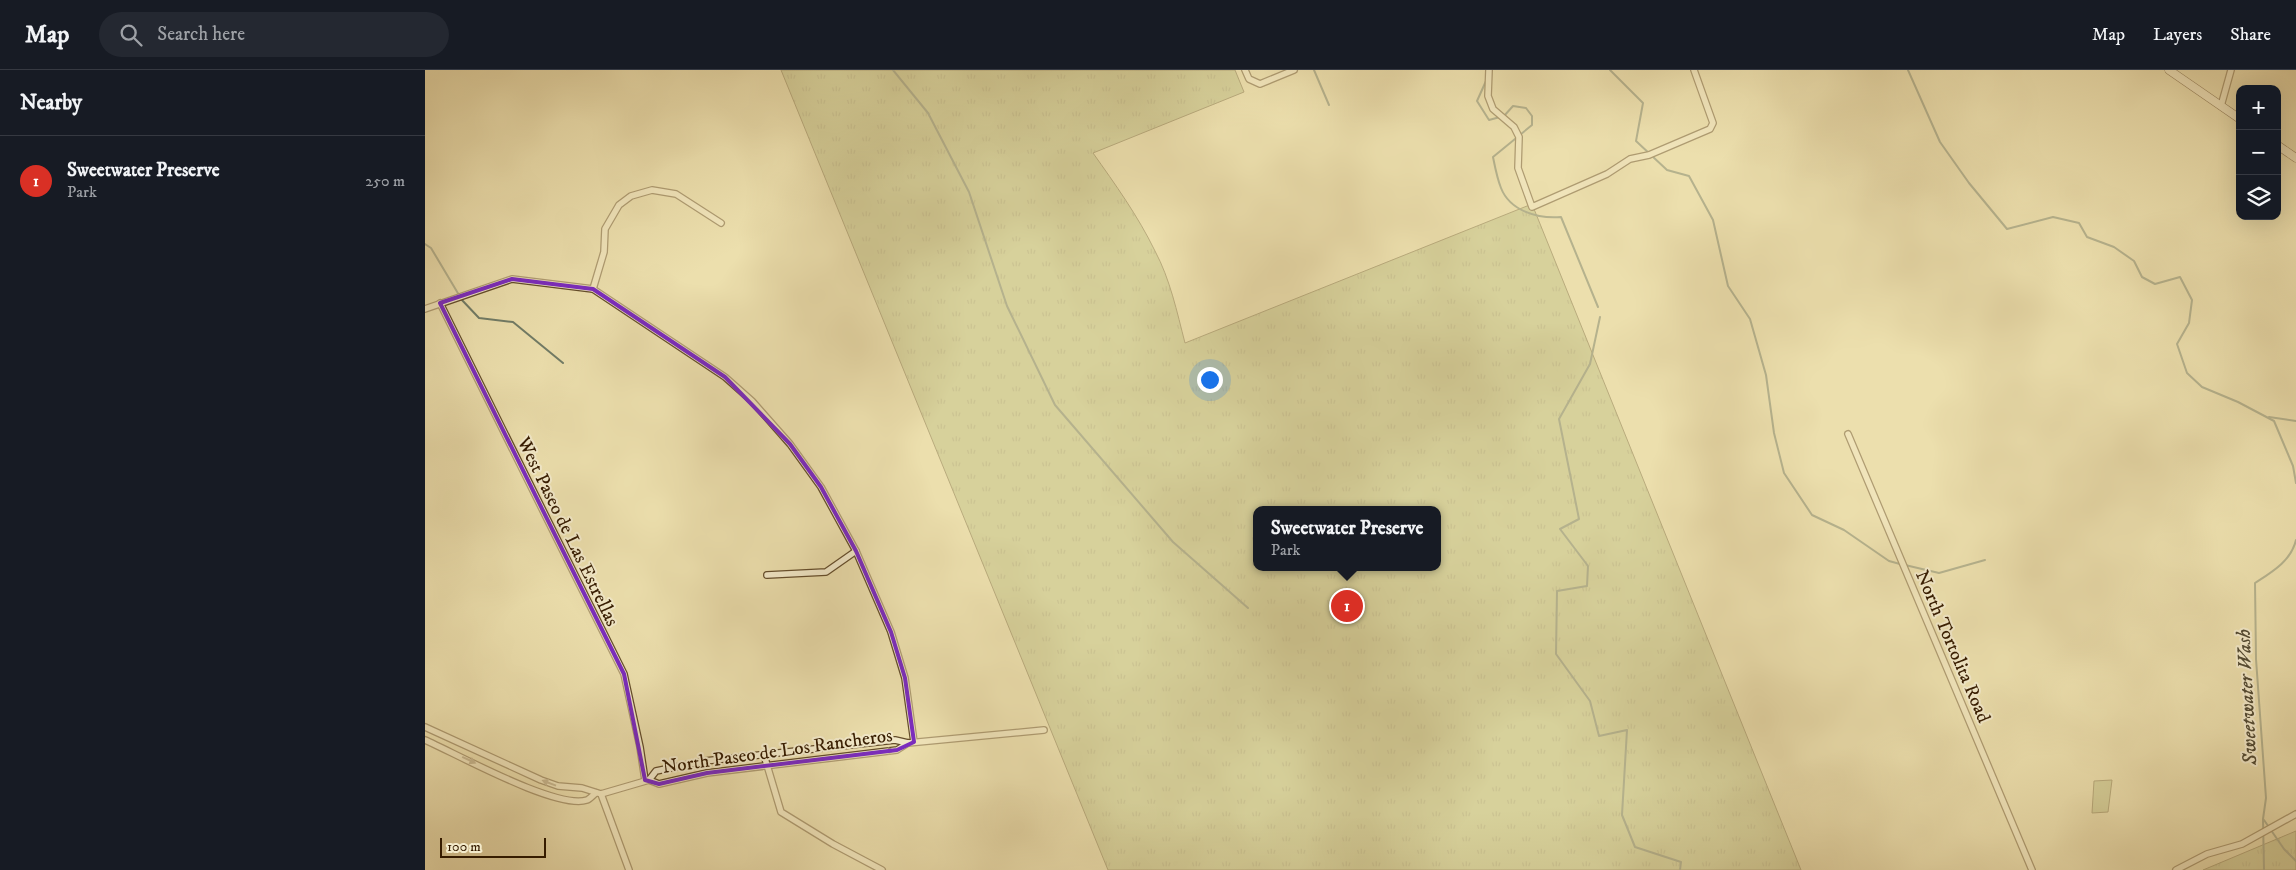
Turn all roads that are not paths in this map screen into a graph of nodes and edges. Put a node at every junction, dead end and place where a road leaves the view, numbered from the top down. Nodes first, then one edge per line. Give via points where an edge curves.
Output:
1 (1245, 70) edge
2 (1294, 70) edge
3 (1489, 70) edge
4 (1694, 70) edge
5 (2169, 70) edge
6 (2231, 70) edge
7 (2221, 106) junction
8 (2236, 116) edge
9 (2281, 148) edge
10 (2296, 158) edge
11 (721, 223) dead end
12 (593, 289) junction
13 (439, 303) junction
14 (425, 309) edge
15 (1848, 434) dead end
16 (856, 551) junction
17 (767, 575) dead end
18 (425, 727) edge
19 (1044, 730) dead end
20 (425, 740) edge
21 (911, 743) junction
22 (764, 755) junction
23 (766, 766) junction
24 (647, 780) junction
25 (599, 793) junction
26 (2296, 814) edge
27 (629, 870) edge
28 (882, 870) edge
29 (2032, 870) edge
30 (2176, 870) edge

1 - 2 street via 1249,80 1260,84
3 - 4 street via 1488,96 1493,109 1514,127 1519,137 1518,168 1532,207 1607,174 1630,159 1649,156 1710,129 1713,122
5 - 7 street
6 - 7 street
7 - 8 street
9 - 10 street
11 - 12 street via 675,194 652,190 631,196 619,205 605,229 604,252
12 - 13 street via 512,279
12 - 16 street via 725,378 752,401 821,487
13 - 14 street
13 - 24 street, West Paseo de Las Estrellas via 624,674
15 - 29 street, North Tortolita Road
16 - 17 street via 826,572
16 - 21 street via 891,632 905,678
25 -> 18 street via 541,780
19 - 21 street, North Paseo de Los Rancheros
20 -> 25 street, North Paseo de Los Rancheros via 541,794 587,800
21 - 22 street, North Paseo de Los Rancheros via 895,740
23 -> 21 street, North Paseo de Los Rancheros via 897,750
22 - 23 street
22 - 24 street, North Paseo de Los Rancheros via 705,761 656,771
23 - 24 street, North Paseo de Los Rancheros via 707,773 659,784
23 - 28 street via 778,806 786,816
24 - 25 street, North Paseo de Los Rancheros
25 - 27 street
26 - 30 street via 2242,844 2207,854

